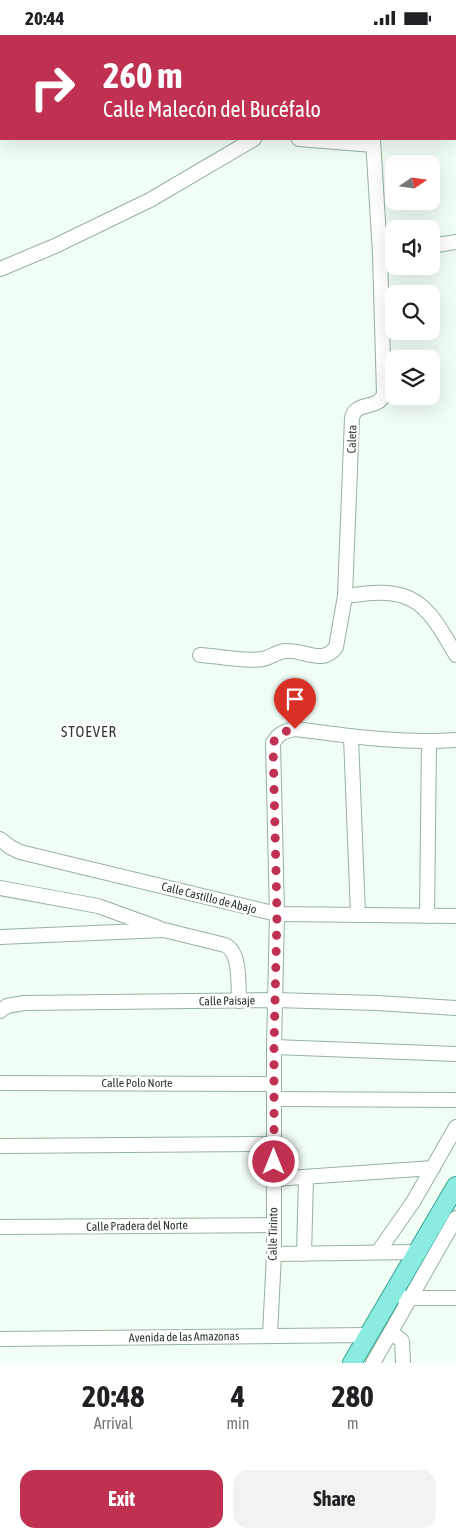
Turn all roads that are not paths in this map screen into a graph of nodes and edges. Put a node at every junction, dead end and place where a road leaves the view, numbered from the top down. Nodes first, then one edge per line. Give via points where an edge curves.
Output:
1 (252, 140) edge
2 (324, 140) edge
3 (373, 142) edge
4 (385, 236) edge
5 (456, 242) edge
6 (440, 245) edge
7 (0, 269) edge
8 (387, 275) edge
9 (345, 595) junction
10 (200, 655) dead end
11 (456, 655) edge
12 (351, 737) junction
13 (456, 740) edge
14 (429, 742) junction
15 (0, 839) edge
16 (0, 888) edge
17 (277, 915) junction
18 (358, 915) junction
19 (427, 916) junction
20 (456, 916) edge
21 (167, 930) junction
22 (0, 937) edge
23 (276, 1000) junction
24 (239, 1001) junction
25 (456, 1008) edge
26 (0, 1011) edge
27 (274, 1047) junction
28 (456, 1055) edge
29 (0, 1083) edge
30 (274, 1084) junction
31 (274, 1099) junction
32 (456, 1100) edge
33 (456, 1127) edge
34 (273, 1144) junction
35 (0, 1146) edge
36 (433, 1168) junction
37 (306, 1177) junction
38 (274, 1179) junction
39 (456, 1186) edge
40 (456, 1218) edge
41 (274, 1225) junction
42 (0, 1227) edge
43 (378, 1252) junction
44 (417, 1252) junction
45 (274, 1254) junction
46 (304, 1254) junction
47 (388, 1298) junction
48 (410, 1298) junction
49 (456, 1298) edge
50 (390, 1332) junction
51 (270, 1335) junction
52 (367, 1335) junction
53 (0, 1339) edge
54 (352, 1363) edge
55 (373, 1363) edge
56 (403, 1363) edge

1 - 7 street via 150,200 56,246
2 - 3 street
3 - 4 street, Caleta
5 - 6 street
8 - 9 street, Caleta via 384,394 377,404 358,407 352,418
9 - 10 street, Caleta via 336,647 326,656 293,651 262,659
9 - 11 street via 386,593 404,596 430,615
12 - 14 street
12 - 17 street, Calle Tirinto via 295,729 277,736 273,743
12 - 18 street
13 - 14 street
14 - 19 street
15 - 17 street, Calle Castillo de Abajo via 20,852
16 - 21 street via 98,906
17 - 18 street, Calle Castillo de Abajo
17 - 23 street, Calle Tirinto
18 - 19 street, Calle Castillo de Abajo
19 - 20 street, Calle Castillo de Abajo
21 - 22 street
21 - 24 street via 230,947 236,959
23 - 24 street, Calle Paisaje
23 - 25 street, Calle Paisaje
23 - 27 street, Calle Tirinto
24 - 26 street, Calle Paisaje via 24,1003
27 - 28 street
27 - 30 street, Calle Tirinto
29 - 30 street, Calle Polo Norte
30 - 31 street, Calle Tirinto
31 - 32 street
31 - 34 street, Calle Tirinto
33 - 36 street
34 - 35 street
34 - 38 street, Calle Tirinto
36 - 37 street
36 - 43 street
37 - 38 street
37 - 46 street
38 - 41 street, Calle Tirinto
39 - 44 main road
40 - 48 street
41 - 42 street, Calle Pradera del Norte
41 - 45 street, Calle Tirinto
43 - 44 street
43 - 46 street
44 - 47 main road
45 - 46 street
45 - 51 street, Calle Tirinto
47 - 48 street
47 - 52 main road
48 - 49 street
48 - 50 street
50 - 55 street
50 - 56 street via 402,1341
51 - 52 street, Avenida de las Amazonas
51 - 53 street, Avenida de las Amazonas
52 - 54 main road

